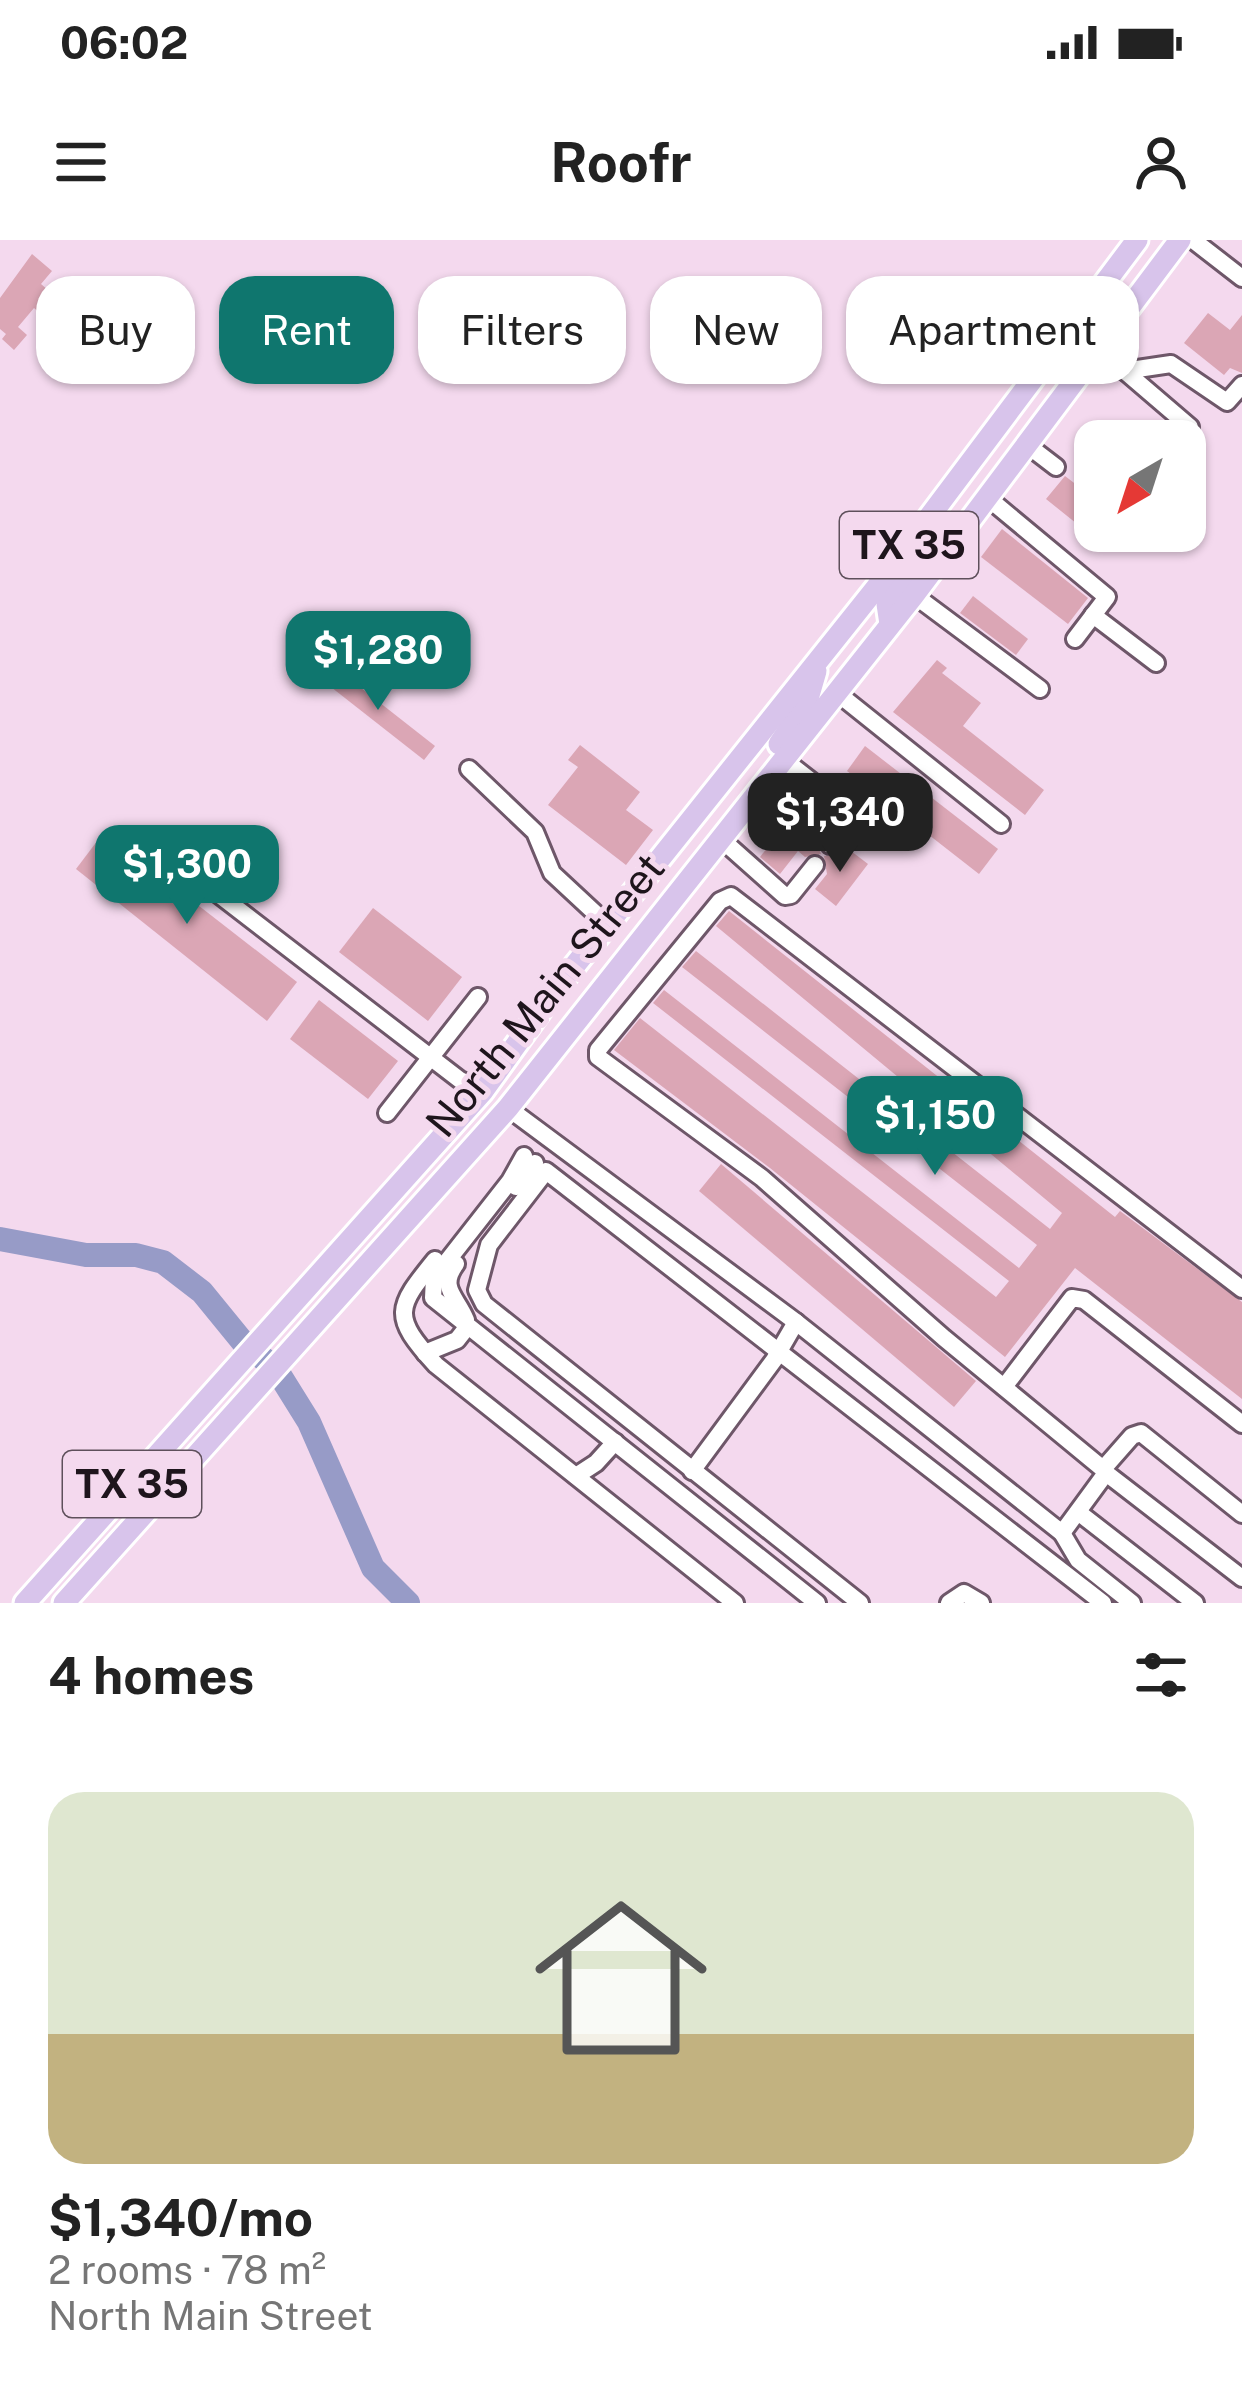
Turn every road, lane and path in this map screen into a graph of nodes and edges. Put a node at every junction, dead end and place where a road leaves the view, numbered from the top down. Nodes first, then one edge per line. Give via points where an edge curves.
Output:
1 (1137, 240) edge
2 (1180, 240) edge
3 (1193, 240) edge
4 (1242, 278) edge
5 (1139, 296) edge
6 (1139, 368) edge
7 (1139, 383) edge
8 (1073, 384) edge
9 (1242, 385) edge
10 (1181, 420) edge
11 (1026, 444) junction
12 (1056, 467) dead end
13 (988, 498) junction
14 (927, 521) junction
15 (914, 595) junction
16 (861, 607) junction
17 (1093, 615) junction
18 (890, 624) junction
19 (1075, 639) dead end
20 (820, 659) junction
21 (1156, 663) dead end
22 (1040, 689) dead end
23 (836, 692) junction
24 (783, 759) junction
25 (469, 770) dead end
26 (1000, 824) dead end
27 (722, 839) junction
28 (148, 840) dead end
29 (830, 845) dead end
30 (815, 865) dead end
31 (609, 926) junction
32 (635, 948) junction
33 (478, 997) dead end
34 (431, 1056) junction
35 (483, 1090) junction
36 (508, 1108) junction
37 (387, 1113) dead end
38 (536, 1129) junction
39 (535, 1163) junction
40 (1242, 1288) edge
41 (796, 1322) junction
42 (468, 1326) junction
43 (778, 1347) junction
44 (425, 1353) junction
45 (1004, 1387) junction
46 (1242, 1424) edge
47 (176, 1435) junction
48 (615, 1442) junction
49 (692, 1471) junction
50 (1105, 1471) junction
51 (576, 1476) junction
52 (1078, 1512) junction
53 (1242, 1514) edge
54 (1063, 1533) junction
55 (124, 1535) junction
56 (1242, 1578) edge
57 (25, 1603) edge
58 (64, 1603) edge
59 (735, 1603) edge
60 (817, 1603) edge
61 (860, 1603) edge
62 (949, 1603) edge
63 (981, 1603) edge
64 (1103, 1603) edge
65 (1132, 1603) edge
66 (1195, 1603) edge

1 - 14 main road, North Main Street / TX 35
2 - 5 main road, North Main Street / TX 35
3 - 4 street
6 - 9 street via 1171,364 1227,402
7 - 10 street
8 - 11 main road, North Main Street / TX 35
11 - 12 street
11 - 13 main road, North Main Street / TX 35
13 - 15 main road, North Main Street / TX 35
13 - 17 street via 1106,597
14 - 16 main road, North Main Street / TX 35
14 - 18 main road via 908,575 887,604
15 - 18 main road, North Main Street / TX 35
15 - 22 street
16 - 20 main road, North Main Street / TX 35
16 - 23 main road via 863,636 839,670
17 - 19 street
17 - 21 street
18 - 23 main road, North Main Street / TX 35
20 - 24 main road via 807,702 778,744
20 - 31 main road, North Main Street / TX 35
23 - 24 main road, North Main Street / TX 35
23 - 26 street
24 - 27 main road, North Main Street / TX 35
24 - 29 street via 851,812
25 - 31 street via 535,832 552,873
27 - 30 street via 785,896
27 - 32 main road, North Main Street / TX 35
28 - 34 street
31 - 32 main road
31 - 35 main road, North Main Street / TX 35
32 - 36 main road, North Main Street / TX 35
33 - 34 street
34 - 35 street
34 - 37 street
35 - 36 main road
35 - 47 main road, North Main Street / TX 35
36 - 38 street
36 - 55 main road, North Main Street / TX 35
38 - 39 street
38 - 41 street
39 - 42 street via 447,1275
39 - 43 street
39 - 44 street via 405,1298 403,1317
39 - 49 street via 489,1245 477,1290 484,1304
40 - 45 street via 730,896 720,901 598,1057 762,1178
41 - 43 street
41 - 54 street
42 - 44 street via 458,1340
42 - 48 street
43 - 49 street
43 - 64 street
44 - 51 street
45 - 46 street via 1072,1298
45 - 50 street
47 - 55 main road via 164,1466 122,1516
47 - 57 main road, TX 35
48 - 51 street
48 - 60 street
49 - 61 street
50 - 52 street
50 - 53 street via 1141,1432
50 - 56 street
51 - 59 street
52 - 54 street
52 - 66 street
54 - 65 street via 1078,1560
55 - 58 main road, TX 35
62 - 63 street via 964,1593

